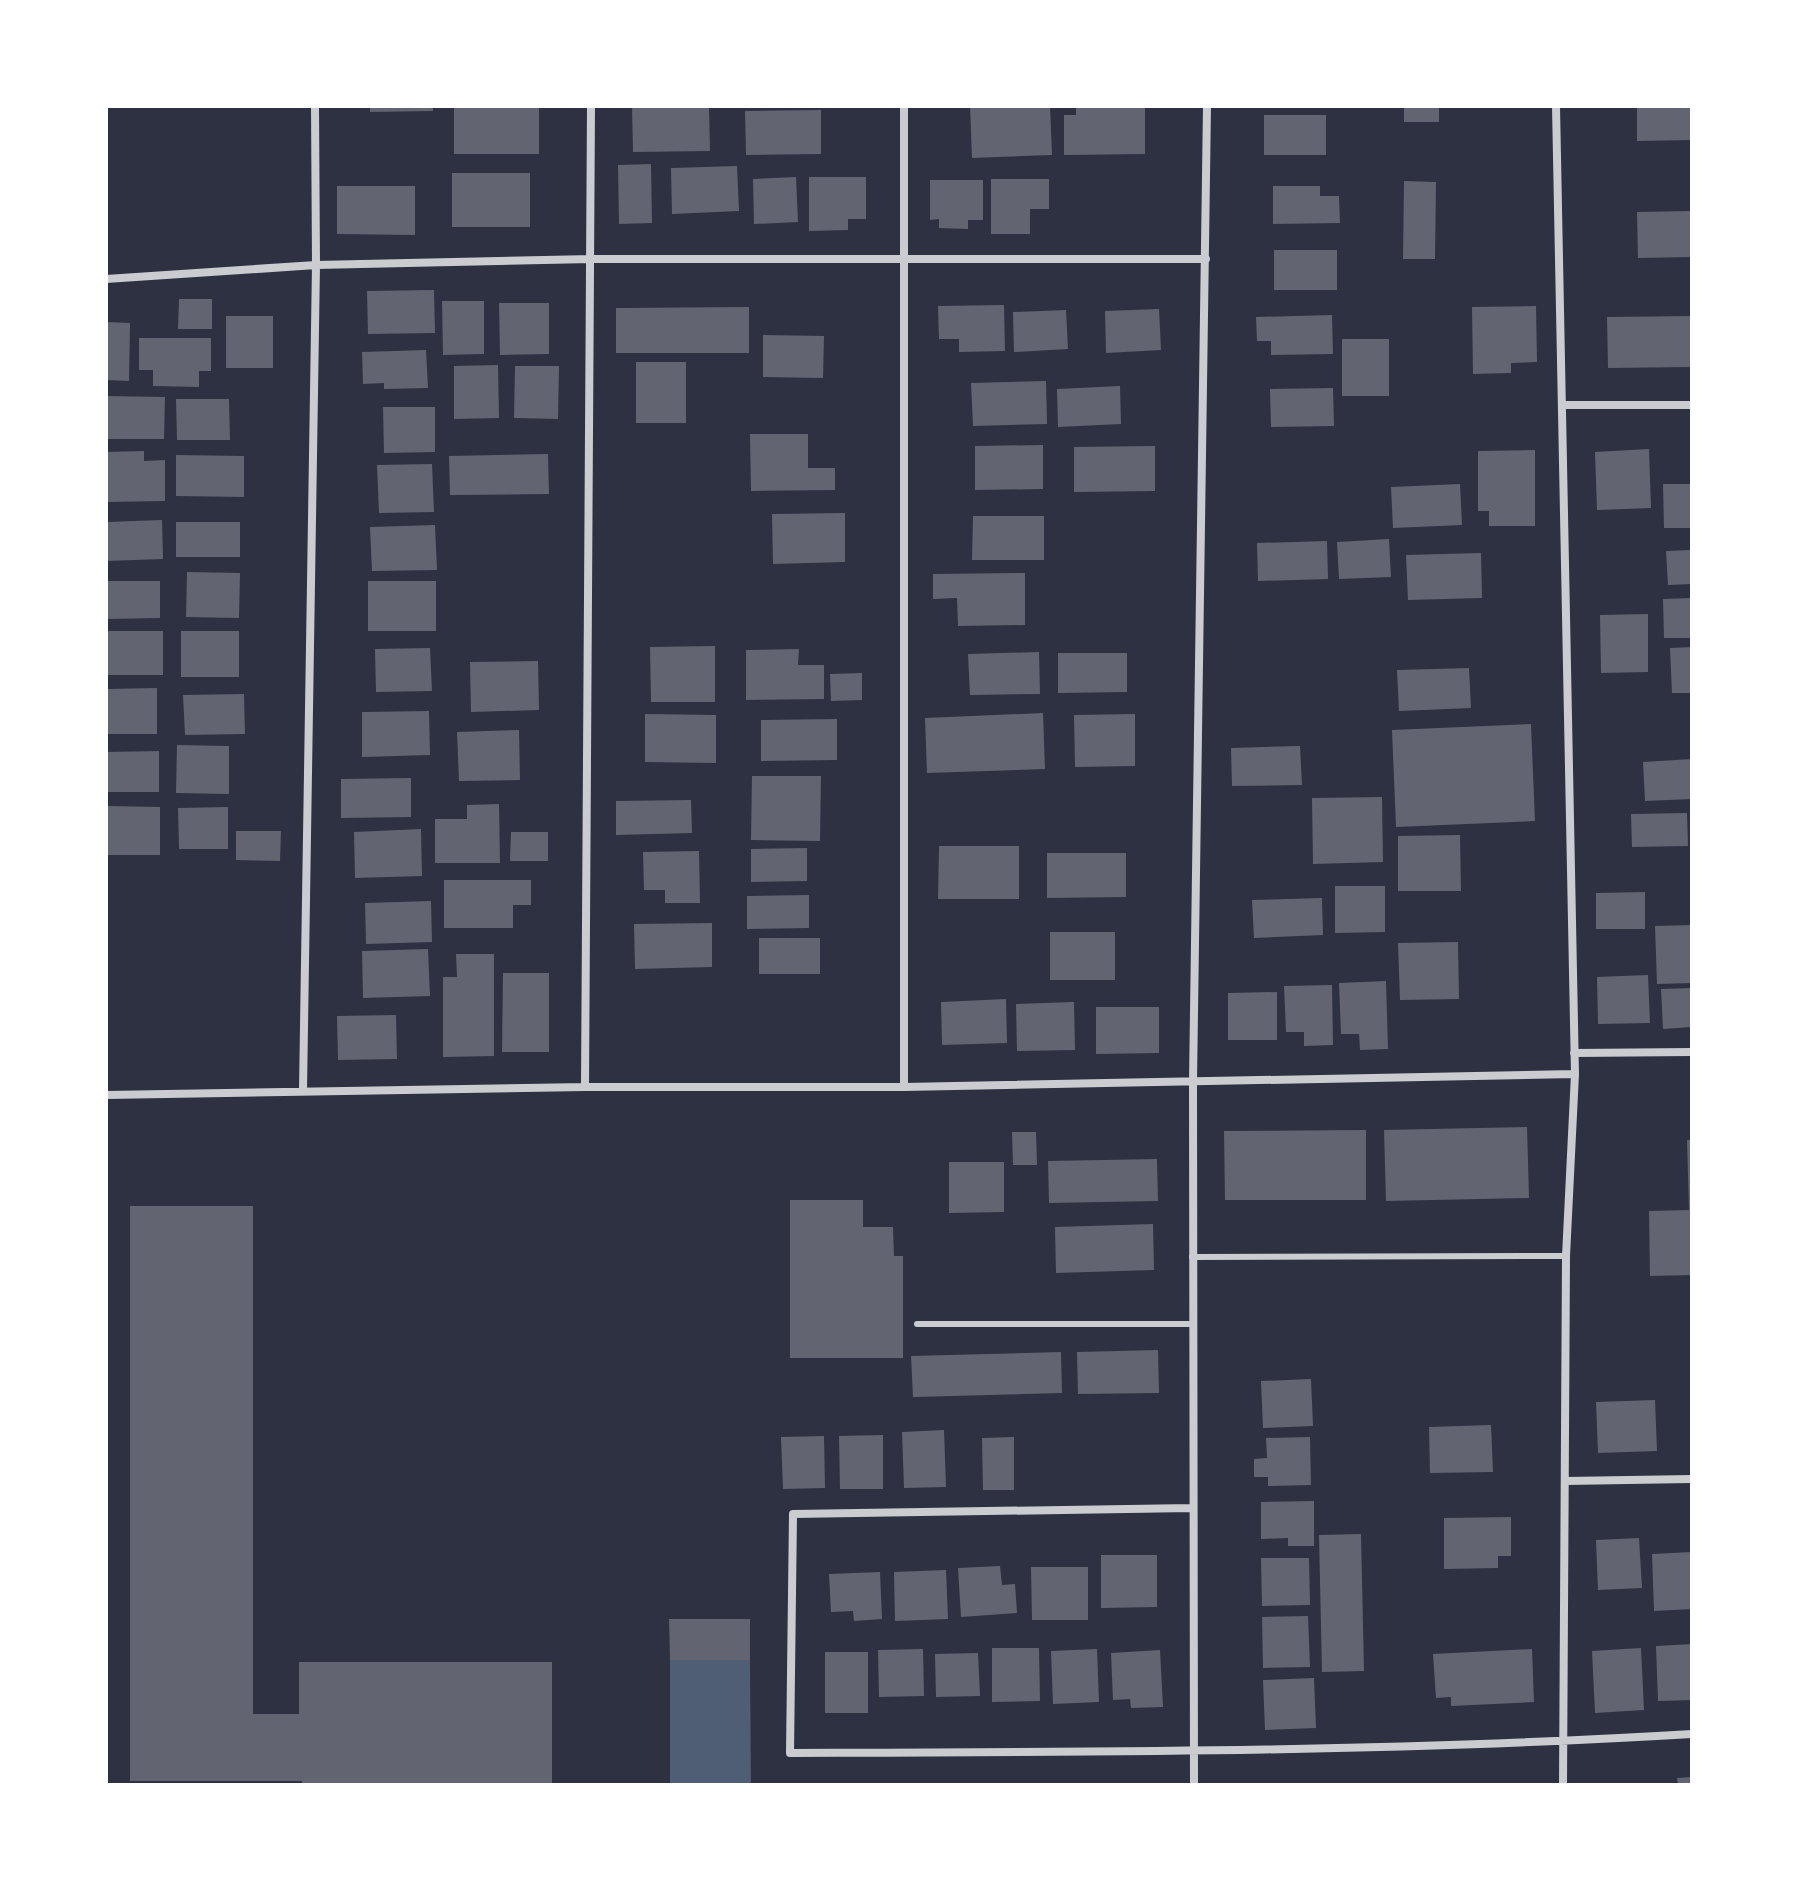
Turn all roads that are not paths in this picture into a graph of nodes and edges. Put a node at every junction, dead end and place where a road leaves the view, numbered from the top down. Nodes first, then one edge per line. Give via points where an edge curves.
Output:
1 (315, 106) edge
2 (591, 106) edge
3 (904, 106) edge
4 (1207, 106) edge
5 (1556, 106) edge
6 (591, 259) junction
7 (1206, 259) junction
8 (904, 260) junction
9 (316, 265) junction
10 (106, 279) edge
11 (1562, 405) junction
12 (1692, 405) edge
13 (1692, 1052) edge
14 (1574, 1053) junction
15 (1575, 1074) junction
16 (1193, 1082) junction
17 (585, 1087) junction
18 (904, 1087) junction
19 (303, 1090) junction
20 (106, 1095) edge
21 (1566, 1256) junction
22 (1192, 1257) junction
23 (917, 1324) dead end
24 (1192, 1324) junction
25 (1692, 1479) edge
26 (1565, 1481) junction
27 (1191, 1508) junction
28 (1692, 1734) edge
29 (1562, 1742) junction
30 (1194, 1752) junction
31 (1194, 1785) edge
32 (1563, 1785) edge

1 - 9 street
2 - 6 street
3 - 8 street
4 - 7 street
5 - 11 street
6 - 8 street
6 - 9 street
6 - 17 street
7 - 8 street
7 - 16 street
8 - 18 street
9 - 10 street
9 - 19 street
11 - 12 street
11 - 14 street
13 - 14 street
14 - 15 street
15 - 16 street
15 - 21 street
16 - 18 street
16 - 22 street
17 - 18 street
17 - 19 street
19 - 20 street
21 - 22 lane
21 - 26 street
22 - 24 street
23 - 24 lane
24 - 27 street
25 - 26 street
26 - 29 street
27 - 30 street
27 - 30 street via 793,1514 790,1753
28 - 29 street
29 - 30 street
29 - 32 street
30 - 31 street

